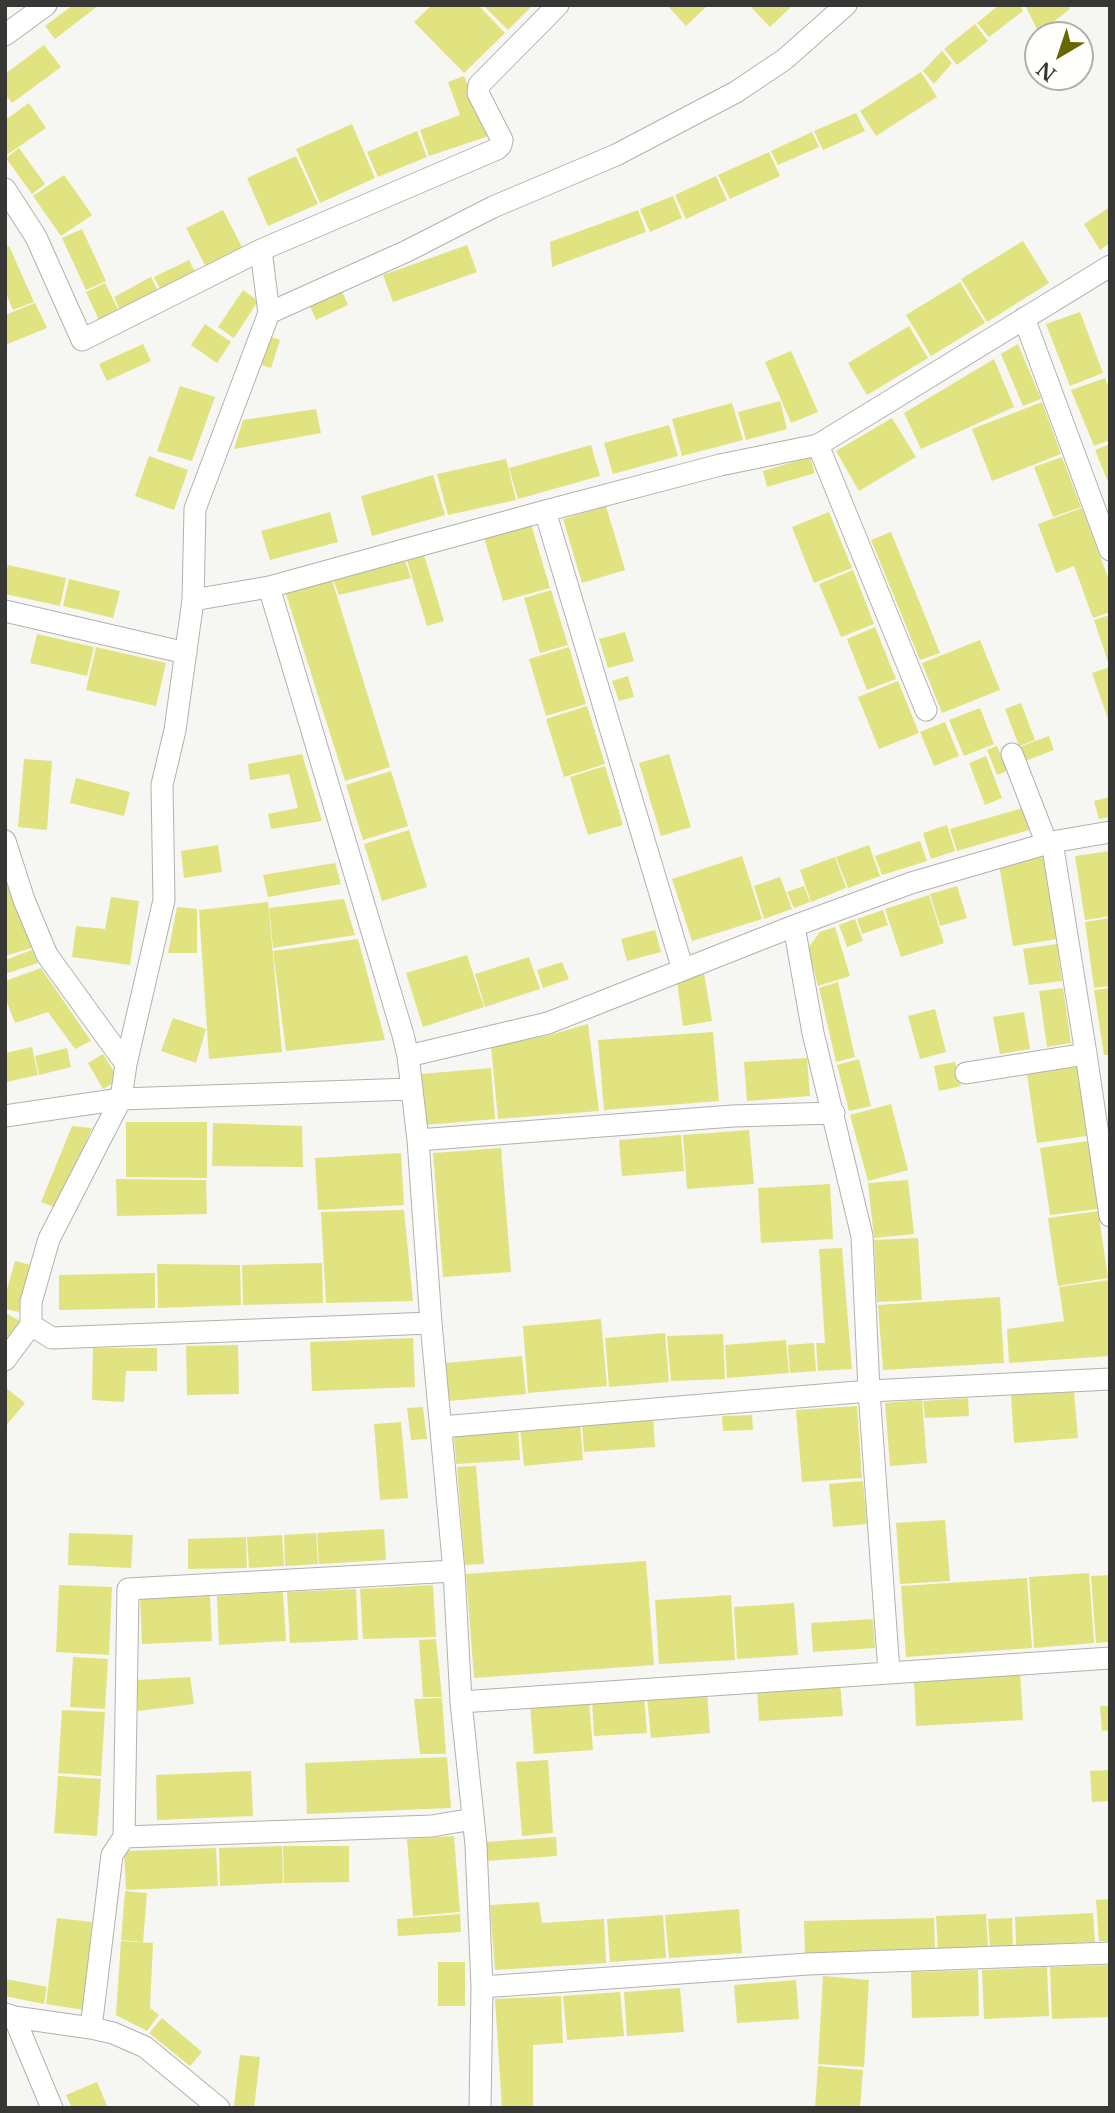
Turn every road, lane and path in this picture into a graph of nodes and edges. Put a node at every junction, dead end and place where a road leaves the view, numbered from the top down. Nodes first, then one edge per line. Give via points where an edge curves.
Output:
1 (46, 5) edge
2 (558, 5) edge
3 (846, 5) edge
4 (5, 35) edge
5 (5, 189) edge
6 (261, 250) junction
7 (1110, 266) edge
8 (268, 305) junction
9 (1024, 318) junction
10 (818, 445) junction
11 (545, 511) junction
12 (1110, 551) edge
13 (269, 587) junction
14 (193, 600) junction
15 (5, 611) edge
16 (186, 653) junction
17 (926, 710) dead end
18 (1012, 754) dead end
19 (1110, 832) edge
20 (5, 841) edge
21 (1050, 843) junction
22 (794, 926) junction
23 (684, 971) junction
24 (1086, 1054) junction
25 (408, 1056) junction
26 (126, 1064) junction
27 (966, 1073) dead end
28 (411, 1089) junction
29 (121, 1099) junction
30 (834, 1113) junction
31 (5, 1116) edge
32 (418, 1140) junction
33 (1104, 1140) edge
34 (1110, 1216) edge
35 (431, 1323) junction
36 (31, 1325) junction
37 (5, 1360) edge
38 (1110, 1379) edge
39 (869, 1391) junction
40 (441, 1427) junction
41 (454, 1571) junction
42 (1110, 1658) edge
43 (890, 1672) junction
44 (461, 1702) junction
45 (473, 1819) junction
46 (124, 1837) junction
47 (1110, 1953) edge
48 (482, 1987) junction
49 (10, 2016) edge
50 (91, 2028) junction
51 (52, 2108) edge
52 (219, 2108) edge
53 (480, 2108) edge

1 - 4 street
2 - 6 street via 479,85 478,93 502,141 497,149
3 - 8 street via 785,59 724,98 616,155 493,207 407,251
5 - 6 street via 36,237 82,340
6 - 8 street
7 - 9 street
8 - 14 street via 195,509
9 - 10 street
9 - 12 street
10 - 11 street via 720,465
10 - 17 street
11 - 13 street
11 - 23 street
13 - 14 street
13 - 25 street
14 - 16 street
15 - 16 street
16 - 26 street via 162,785 164,900
18 - 21 street
19 - 21 street
20 - 26 street via 47,955
21 - 22 street via 911,883
21 - 24 street
22 - 23 street
22 - 30 street via 813,1033
23 - 25 street via 548,1023
24 - 27 street
24 - 33 street
25 - 28 street
26 - 29 street
28 - 29 street
28 - 32 street
29 - 31 street
29 - 36 street via 49,1239 32,1301
30 - 32 street via 733,1116
30 - 39 street via 862,1236
32 - 35 street
33 - 34 street
35 - 36 street via 52,1338
35 - 40 street
36 - 37 street
38 - 39 street
39 - 40 street
39 - 43 street
40 - 41 street
41 - 44 street
41 - 46 street via 128,1589
42 - 43 street
43 - 44 street
44 - 45 street
45 - 46 street via 432,1826
45 - 48 street
46 - 50 street via 113,1855
47 - 48 street via 808,1964
48 - 53 street
49 - 50 street
49 - 51 street
50 - 52 street via 145,2048

